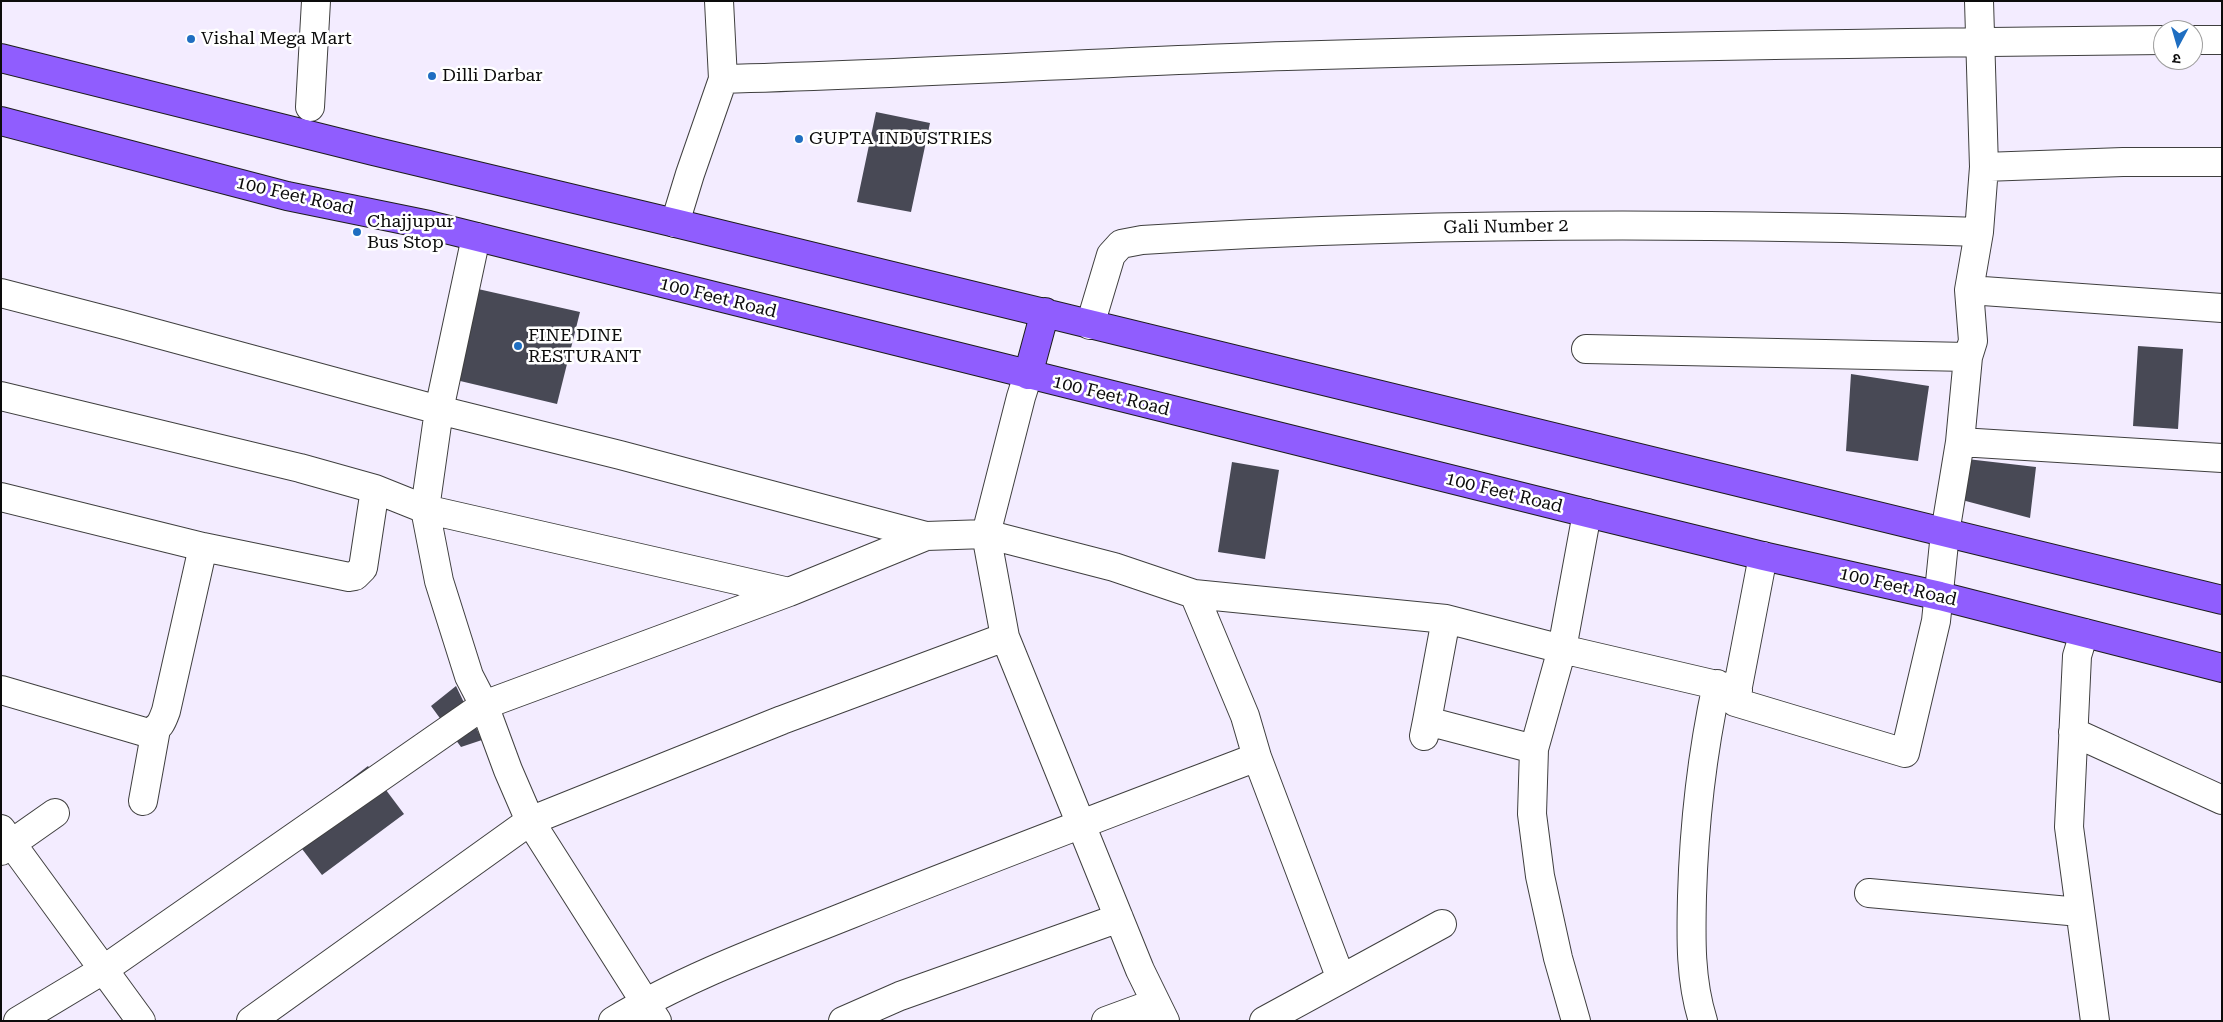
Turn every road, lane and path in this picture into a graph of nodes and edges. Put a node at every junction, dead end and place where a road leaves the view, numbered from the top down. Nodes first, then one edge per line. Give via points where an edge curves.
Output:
1 (316, 1) edge
2 (719, 1) edge
3 (1979, 1) edge
4 (2153, 40) edge
5 (2203, 40) edge
6 (2222, 40) edge
7 (1979, 42) junction
8 (1, 58) edge
9 (723, 80) junction
10 (310, 107) dead end
11 (1, 121) edge
12 (2222, 162) edge
13 (1984, 166) junction
14 (675, 223) junction
15 (1979, 232) junction
16 (476, 237) junction
17 (1969, 290) junction
18 (1, 293) edge
19 (2222, 308) edge
20 (1045, 312) junction
21 (1090, 325) junction
22 (1586, 349) dead end
23 (1968, 357) junction
24 (1028, 375) junction
25 (1, 396) edge
26 (439, 410) junction
27 (1960, 442) junction
28 (2222, 458) edge
29 (375, 489) junction
30 (1, 497) edge
31 (425, 508) junction
32 (1587, 513) junction
33 (1945, 533) junction
34 (986, 534) junction
35 (926, 536) junction
36 (203, 547) junction
37 (1763, 556) junction
38 (789, 592) junction
39 (1194, 594) junction
40 (1940, 596) junction
41 (2222, 600) edge
42 (1446, 619) junction
43 (2084, 633) junction
44 (1005, 636) junction
45 (1562, 649) junction
46 (2222, 668) edge
47 (1728, 687) junction
48 (1, 690) edge
49 (484, 705) junction
50 (156, 729) junction
51 (2073, 732) junction
52 (1534, 749) junction
53 (1257, 757) junction
54 (2222, 800) edge
55 (143, 801) dead end
56 (55, 813) dead end
57 (530, 821) junction
58 (1081, 824) junction
59 (4, 841) edge
60 (1869, 893) dead end
61 (2080, 912) junction
62 (1119, 918) junction
63 (1442, 924) dead end
64 (103, 970) junction
65 (1341, 979) junction
66 (650, 1012) edge
67 (1160, 1012) edge
68 (18, 1021) edge
69 (141, 1021) edge
70 (251, 1021) edge
71 (613, 1021) edge
72 (843, 1021) edge
73 (1106, 1021) edge
74 (1264, 1021) edge
75 (1576, 1021) edge
76 (1703, 1021) edge
77 (2095, 1021) edge

1 - 10 street
2 - 9 street
3 - 7 street
4 - 7 street
5 - 6 street
7 - 9 street via 1292,56
7 - 13 street
8 - 14 main road
9 - 14 street
11 - 16 main road, 100 Feet Road via 287,196
12 - 13 street
13 - 15 street
14 - 20 main road
15 - 17 street
15 - 21 street, Gali Number 2 via 1818,226 1562,226 1358,229 1142,240 1121,244 1111,255
16 - 24 main road, 100 Feet Road
16 - 26 street
17 - 19 street
17 - 23 street via 1973,341
18 - 26 street
20 - 21 main road
20 - 24 main road
21 - 33 main road
22 - 23 street
23 - 27 street
24 - 32 main road, 100 Feet Road
24 - 34 street
25 - 29 street
26 - 31 street
26 - 35 street
27 - 28 street
27 - 33 street
29 - 31 street
29 - 36 street via 362,568 355,576
30 - 36 street
31 - 38 street
31 - 49 street via 439,581 469,676
32 - 37 main road, 100 Feet Road
32 - 45 street
33 - 40 street
33 - 41 main road
34 - 35 street
34 - 39 street via 1114,567
34 - 44 street
35 - 38 street
36 - 50 street via 166,711
37 - 40 main road, 100 Feet Road
37 - 47 street
38 - 49 street
39 - 42 street
39 - 53 street via 1245,716
40 - 43 main road, 100 Feet Road
40 - 47 street via 1905,753 1735,702
42 - 45 street
42 - 52 street via 1425,729
43 - 46 main road, 100 Feet Road
43 - 51 street via 2077,656
44 - 57 street via 782,720
44 - 58 street
45 - 47 street
45 - 52 street
47 - 76 street via 1697,804 1692,964
48 - 50 street via 148,733
49 - 57 street
49 - 64 street
50 - 55 street
51 - 54 street
51 - 61 street via 2069,827
52 - 75 street via 1532,814 1540,876
53 - 58 street
53 - 65 street
56 - 59 street
57 - 66 street
57 - 70 street
58 - 62 street
58 - 66 street via 774,945
59 - 64 street
60 - 61 street
61 - 77 street
62 - 67 street
62 - 72 street via 900,996
63 - 65 street
64 - 68 street
64 - 69 street
65 - 74 street
66 - 71 street
67 - 73 street

